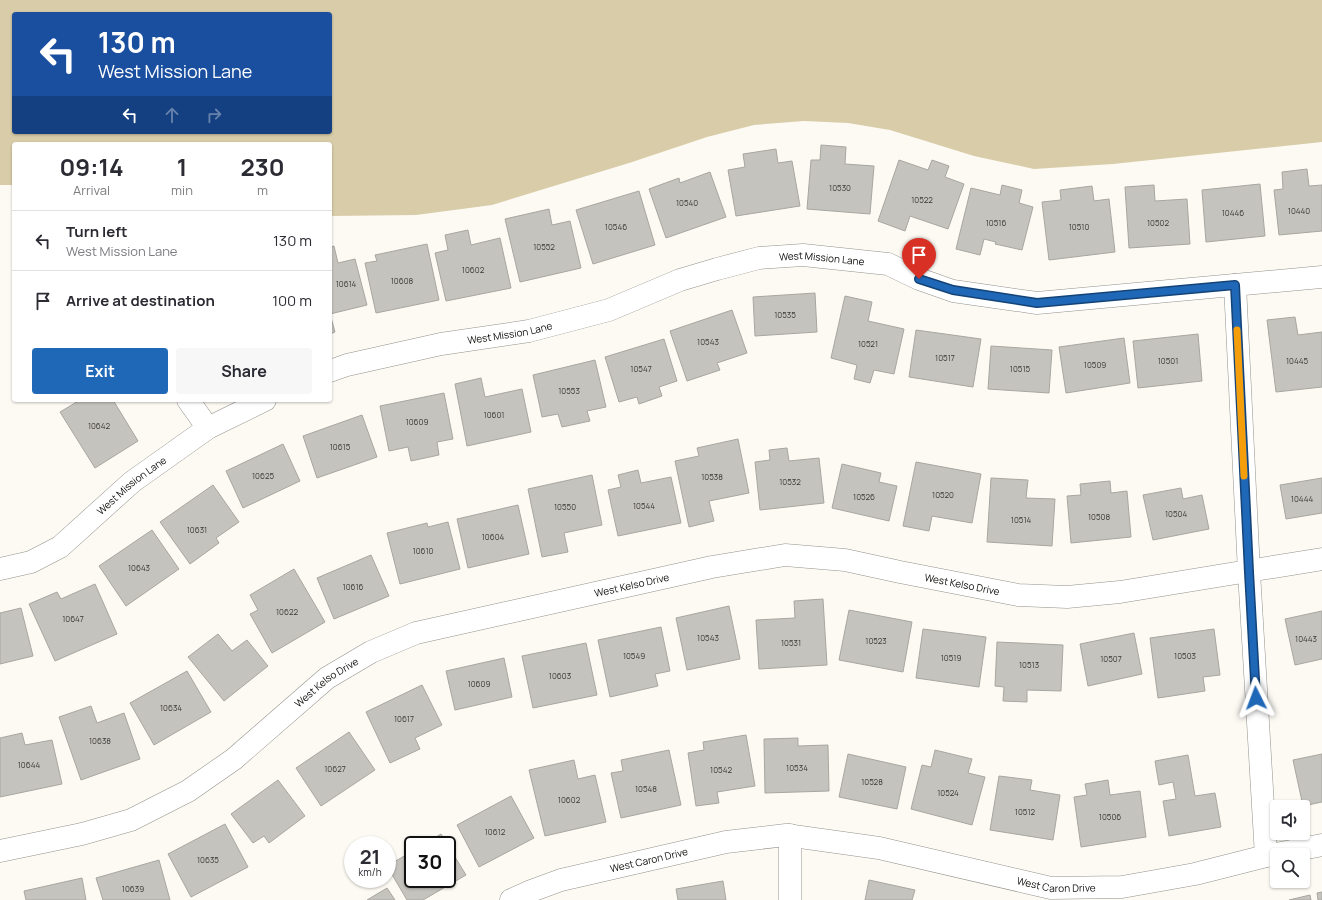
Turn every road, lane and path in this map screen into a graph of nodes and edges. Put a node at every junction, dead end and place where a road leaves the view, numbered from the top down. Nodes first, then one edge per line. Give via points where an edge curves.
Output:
1 (1322, 277) edge
2 (1235, 285) junction
3 (332, 370) edge
4 (189, 402) edge
5 (261, 402) edge
6 (208, 428) junction
7 (1322, 559) edge
8 (0, 569) edge
9 (1249, 572) junction
10 (790, 836) junction
11 (1322, 845) edge
12 (0, 851) edge
13 (1266, 856) junction
14 (511, 900) edge
15 (790, 900) edge

1 - 2 street, West Mission Lane
2 - 3 street, West Mission Lane via 1037,303 953,290 919,279 888,264 802,255 759,258 680,280 609,310 530,331 441,344 347,364
2 - 9 street
4 - 6 street
5 - 6 street, West Mission Lane
6 - 8 street, West Mission Lane via 132,482 60,547 31,562
7 - 9 street, West Kelso Drive
9 - 12 street, West Kelso Drive via 1120,592 1060,596 1018,595 845,560 785,555 712,567 424,631 371,652 327,678 234,759 188,791 131,820 82,834
9 - 13 street
10 - 13 street, West Caron Drive via 879,848 1051,888 1122,887 1195,874
10 - 14 street, West Caron Drive via 726,842 561,880
10 - 15 street
11 - 13 street, West Caron Drive

